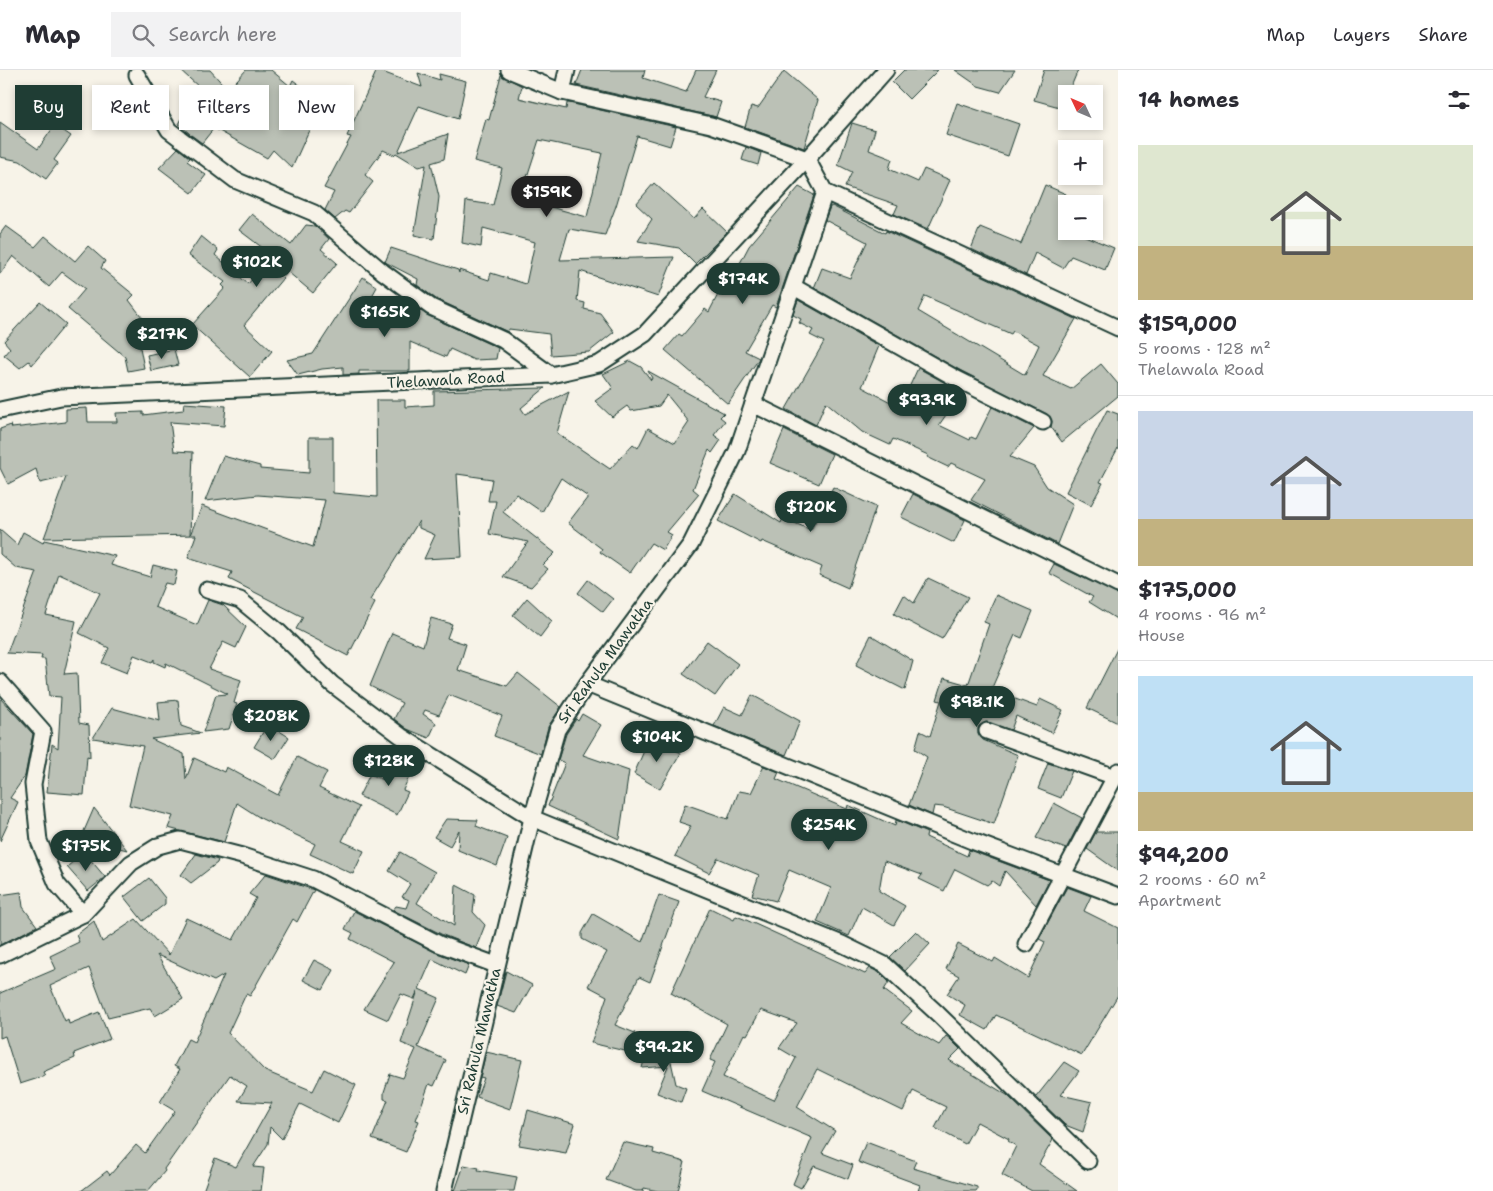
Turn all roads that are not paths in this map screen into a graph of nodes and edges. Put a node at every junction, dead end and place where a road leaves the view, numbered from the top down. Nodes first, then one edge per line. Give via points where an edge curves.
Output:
1 (509, 70) edge
2 (567, 70) edge
3 (886, 70) edge
4 (137, 75) dead end
5 (562, 92) junction
6 (807, 159) junction
7 (825, 192) junction
8 (794, 288) junction
9 (1118, 328) edge
10 (551, 375) junction
11 (753, 404) junction
12 (0, 410) edge
13 (1043, 422) dead end
14 (1118, 585) edge
15 (207, 590) dead end
16 (0, 682) edge
17 (586, 684) junction
18 (987, 731) dead end
19 (1116, 774) edge
20 (532, 818) junction
21 (1063, 875) junction
22 (1118, 896) edge
23 (83, 914) junction
24 (1026, 944) dead end
25 (0, 955) edge
26 (496, 965) junction
27 (1088, 1161) dead end
28 (444, 1191) edge

1 - 5 street
2 - 5 street
3 - 6 street, Thelawala Road
4 - 10 street via 169,130 235,180 314,213 383,272 431,307 503,340
5 - 6 street via 711,125
6 - 7 street
6 - 10 street, Thelawala Road via 645,334 599,364
7 - 8 street, Sri Rahula Mawatha
7 - 9 street
8 - 11 street, Sri Rahula Mawatha
8 - 13 street via 957,379
10 - 12 street, Thelawala Road via 62,396
11 - 14 street
11 - 17 street, Sri Rahula Mawatha via 737,450 691,544
15 - 20 street via 240,600 279,632 332,684 401,736
16 - 23 street via 43,731 33,784 38,841 57,884
17 - 20 street, Sri Rahula Mawatha via 556,730
17 - 21 street
18 - 19 street
19 - 21 street
20 - 26 street, Sri Rahula Mawatha
20 - 27 street via 842,944 885,965
21 - 22 street
21 - 24 street
23 - 25 street
23 - 26 street via 131,863 158,846 180,840 313,879 439,944
26 - 28 street, Sri Rahula Mawatha

